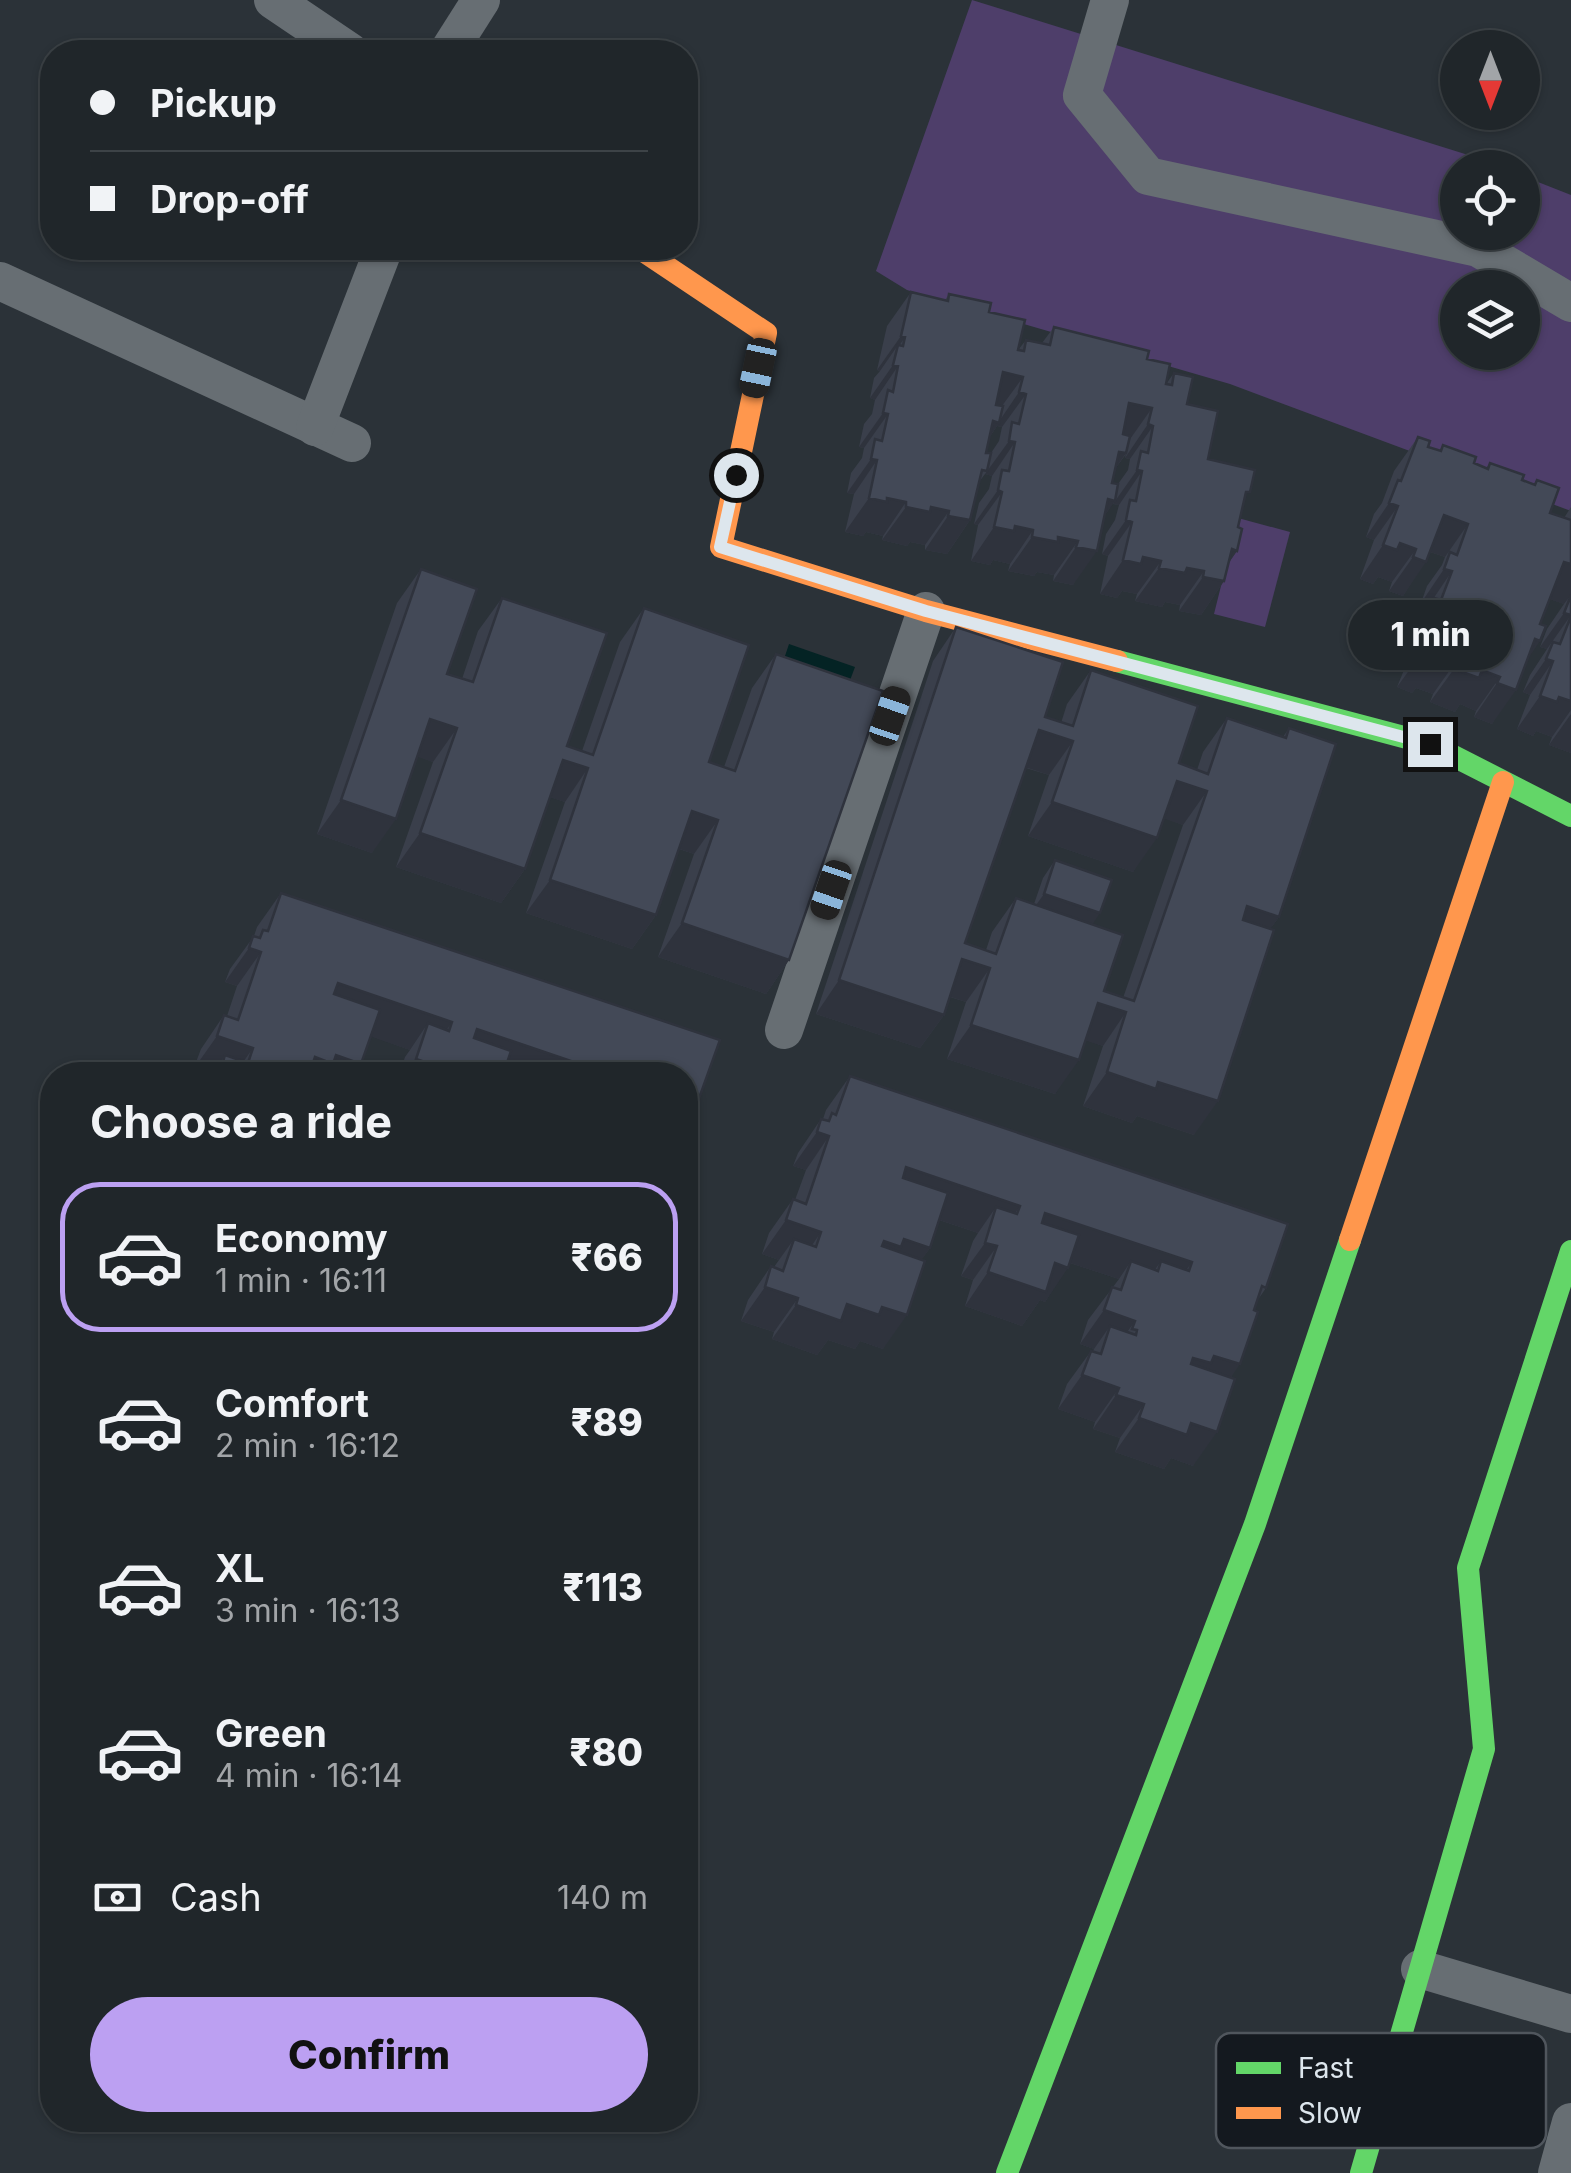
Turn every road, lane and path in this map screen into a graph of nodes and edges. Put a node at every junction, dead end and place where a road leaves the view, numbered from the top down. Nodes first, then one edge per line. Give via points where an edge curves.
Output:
1 (274, 0) edge
2 (481, 0) edge
3 (1110, 0) edge
4 (332, 40) edge
5 (456, 40) edge
6 (379, 260) edge
7 (658, 260) edge
8 (0, 281) edge
9 (1571, 303) edge
10 (315, 427) junction
11 (352, 443) dead end
12 (926, 611) junction
13 (1503, 782) junction
14 (1571, 816) edge
15 (784, 1030) dead end
16 (1571, 1250) edge
17 (1420, 1969) junction
18 (1571, 2014) edge
19 (1401, 2033) edge
20 (1571, 2122) edge
21 (1368, 2148) edge
22 (1007, 2173) edge
23 (1361, 2173) edge
24 (1557, 2173) edge

1 - 4 street
2 - 5 street
3 - 9 street via 1082,95 1148,176 1478,248
6 - 10 street
7 - 12 street via 766,332 720,547
8 - 10 street
10 - 11 street
12 - 13 street via 1430,744
12 - 15 street
13 - 14 street
13 - 22 street via 1255,1524
16 - 17 street via 1468,1568 1484,1749
17 - 18 street
17 - 19 street
20 - 24 street
21 - 23 street

